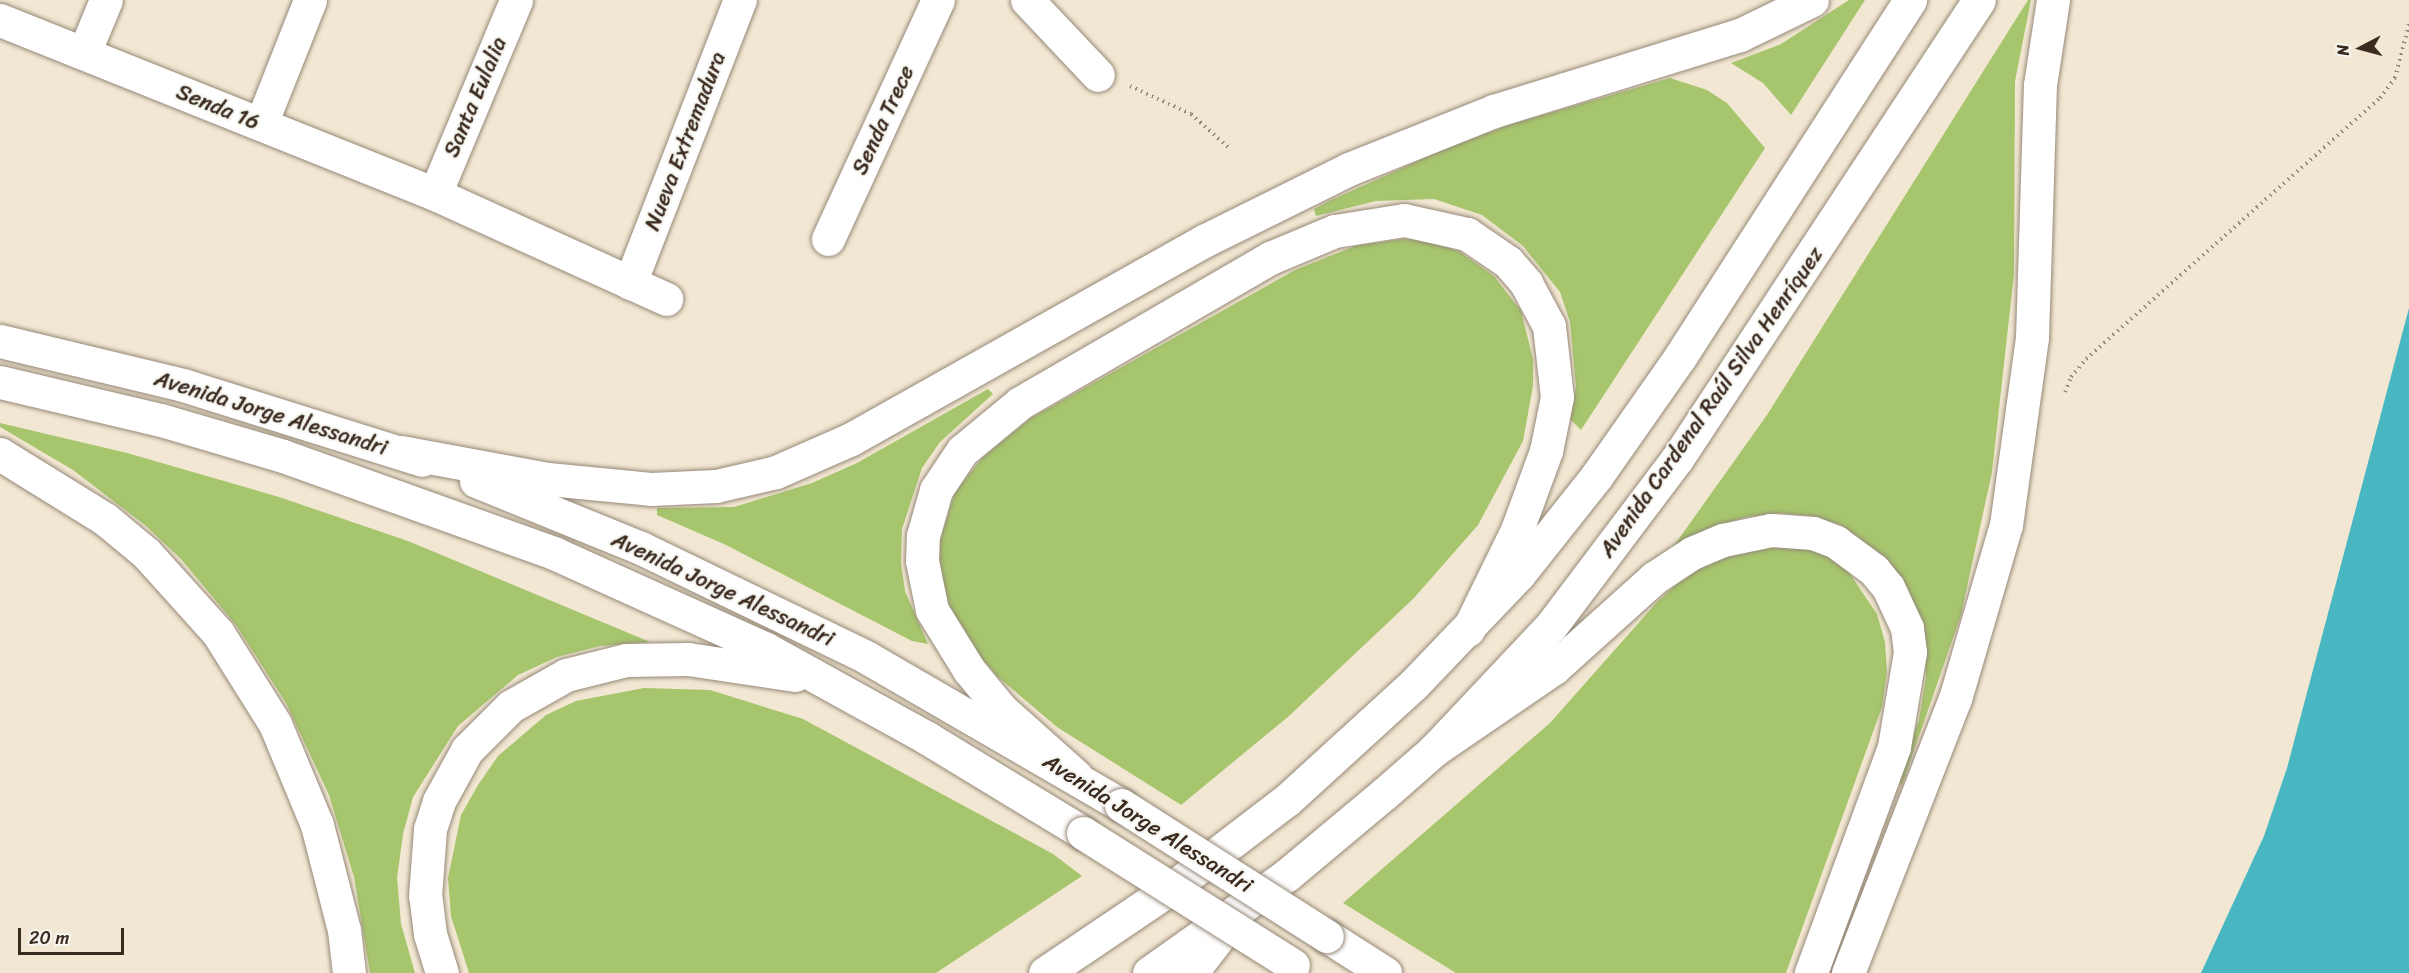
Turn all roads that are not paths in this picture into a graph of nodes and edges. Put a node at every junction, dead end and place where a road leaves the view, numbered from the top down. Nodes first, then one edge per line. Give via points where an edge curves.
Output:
1 (106, 0) edge
2 (310, 0) edge
3 (516, 0) edge
4 (740, 0) edge
5 (938, 0) edge
6 (1027, 0) edge
7 (1812, 0) edge
8 (1910, 0) edge
9 (1979, 0) edge
10 (2053, 0) edge
11 (0, 20) edge
12 (84, 53) junction
13 (1098, 75) road end
14 (261, 124) junction
15 (435, 194) junction
16 (828, 239) dead end
17 (630, 283) junction
18 (666, 299) dead end
19 (0, 341) edge
20 (0, 382) edge
21 (401, 452) junction
22 (0, 454) edge
23 (1468, 630) junction
24 (832, 685) junction
25 (1434, 750) junction
26 (1076, 776) junction
27 (1239, 911) junction
28 (1300, 969) edge
29 (350, 973) edge
30 (442, 973) edge
31 (1045, 973) edge
32 (1149, 973) edge
33 (1191, 973) edge
34 (1385, 973) edge
35 (1811, 973) edge
36 (1848, 973) edge

1 - 12 main road
2 - 14 main road
3 - 15 main road, Santa Eulalia
4 - 17 main road, Nueva Extremadura
5 - 16 main road, Senda Trece
6 - 13 main road
7 - 21 main road via 1740,35 1494,111 1349,169 1204,241 851,439 776,472 716,486 651,489 548,479
8 - 23 main road via 1741,266 1619,445 1568,515
9 - 25 main road, Avenida Cardenal Raúl Silva Henríquez via 1677,459 1551,626
10 - 36 main road via 2040,86 2031,348 2006,525 1955,699
11 - 12 main road, Senda 16
12 - 14 main road, Senda 16
14 - 15 main road, Senda 16
15 - 17 main road, Senda 16
17 - 18 main road, Senda 16
19 - 21 main road, Avenida Jorge Alessandri via 183,384
20 - 24 main road, Avenida Jorge Alessandri via 161,420 393,493 609,577 698,616
21 - 26 main road, Avenida Jorge Alessandri via 619,539 758,603 933,694
22 - 29 main road via 105,519 169,576 218,633 275,724 314,814 333,877
23 - 26 main road via 1517,530 1546,451 1557,397 1555,346 1549,326 1536,298 1508,262 1467,234 1404,220 1335,231 1270,258 1020,403 968,445 936,490 923,536 922,561 925,586 940,626 1000,709 1036,745
23 - 31 main road via 1352,744 1287,800 1177,884
24 - 28 main road, Avenida Jorge Alessandri, bridge via 1083,833
24 - 30 main road via 736,665 656,657 566,675 511,706 488,726 457,767 430,829 425,896 430,934
25 - 27 main road, Avenida Cardenal Raúl Silva Henríquez via 1334,837
25 - 35 main road via 1536,682 1654,578 1692,553 1723,540 1771,530 1813,533 1836,542 1866,563 1888,587 1907,628 1909,660 1894,747
26 - 34 main road, Avenida Jorge Alessandri, bridge
27 - 32 main road
27 - 33 main road

